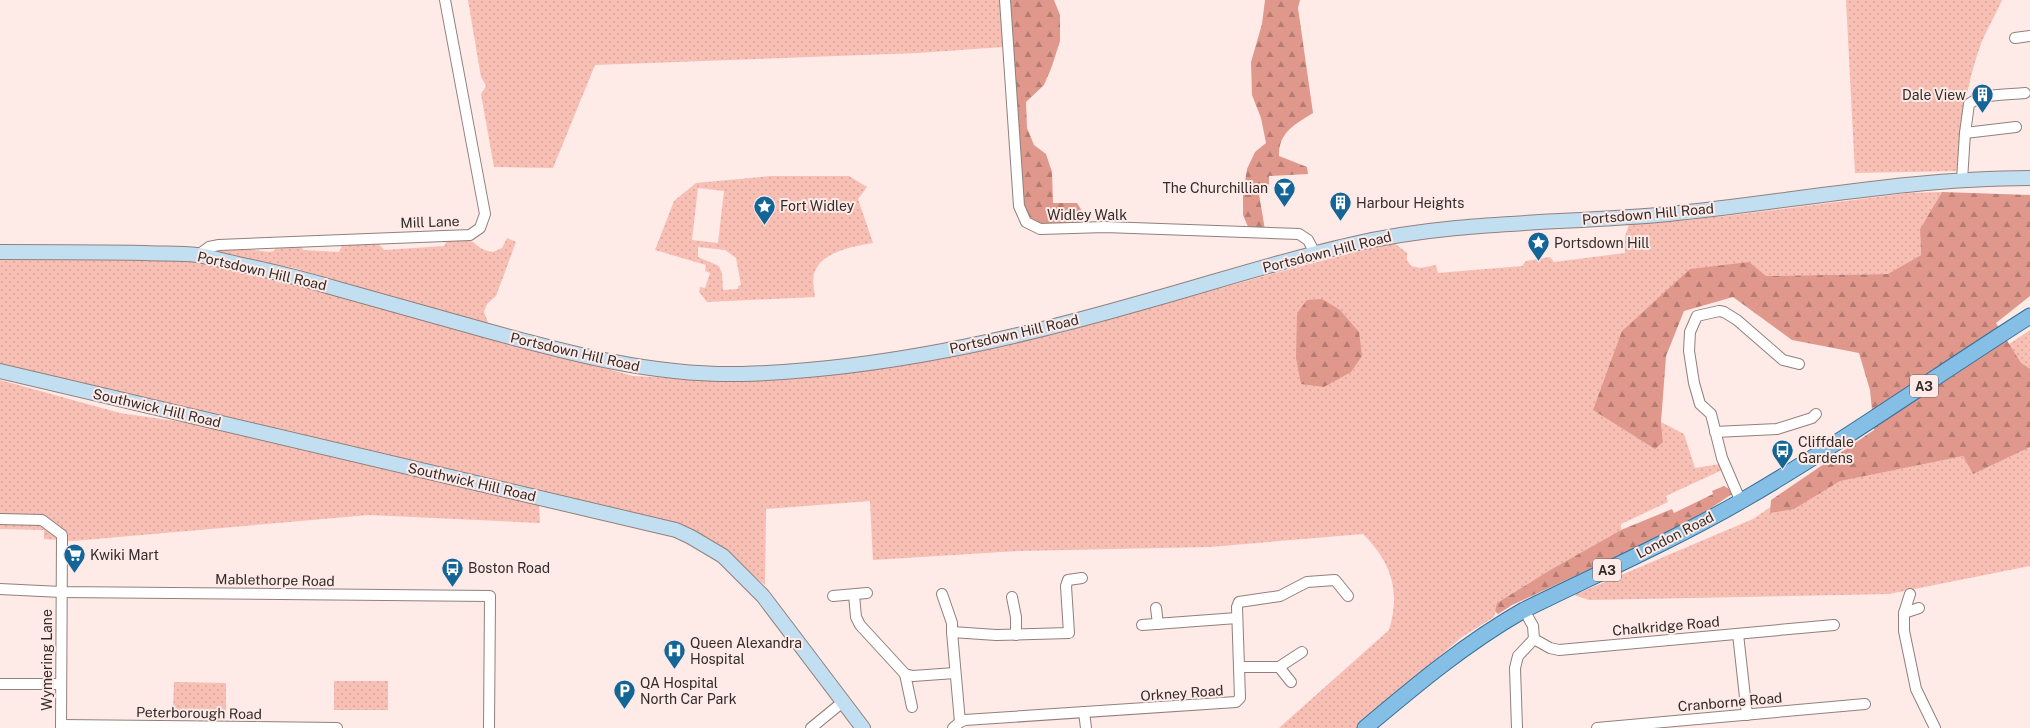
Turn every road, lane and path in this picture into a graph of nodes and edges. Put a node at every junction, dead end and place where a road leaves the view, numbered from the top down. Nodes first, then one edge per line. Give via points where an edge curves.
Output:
1 (445, 0) edge
2 (1005, 0) edge
3 (2030, 36) edge
4 (2015, 38) dead end
5 (2025, 93) dead end
6 (2016, 127) dead end
7 (1965, 133) junction
8 (2030, 178) edge
9 (1962, 180) junction
10 (0, 252) edge
11 (1315, 253) junction
12 (198, 255) junction
13 (2030, 307) edge
14 (2030, 316) edge
15 (1987, 343) junction
16 (1799, 364) dead end
17 (0, 371) edge
18 (1816, 414) dead end
19 (1715, 432) junction
20 (1741, 502) junction
21 (0, 519) edge
22 (1082, 578) dead end
23 (0, 589) edge
24 (61, 592) junction
25 (867, 594) dead end
26 (942, 594) dead end
27 (1910, 594) dead end
28 (854, 595) junction
29 (833, 596) dead end
30 (1348, 596) dead end
31 (1012, 597) dead end
32 (1156, 608) dead end
33 (1919, 608) dead end
34 (1524, 610) junction
35 (1904, 613) junction
36 (1237, 618) junction
37 (1158, 624) junction
38 (1142, 625) dead end
39 (1834, 625) dead end
40 (952, 632) junction
41 (1738, 634) junction
42 (1016, 635) junction
43 (1534, 639) junction
44 (1302, 652) dead end
45 (1239, 668) junction
46 (1279, 668) junction
47 (955, 673) junction
48 (905, 674) junction
49 (1291, 682) dead end
50 (0, 684) edge
51 (61, 684) junction
52 (844, 701) junction
53 (1865, 704) dead end
54 (912, 707) dead end
55 (1084, 712) junction
56 (1747, 715) junction
57 (984, 724) edge
58 (956, 725) edge
59 (61, 727) edge
60 (337, 728) edge
61 (489, 728) edge
62 (811, 728) edge
63 (863, 728) edge
64 (1086, 728) edge
65 (1365, 728) edge
66 (1517, 728) edge
67 (1597, 728) edge
68 (1935, 728) edge

1 - 12 street, Mill Lane via 485,214 480,228 470,235 219,245 209,247
2 - 11 street, Widley Walk via 1019,206 1026,222 1040,229 1105,227 1299,234 1308,240
3 - 4 street
5 - 7 street via 1975,99 1969,104
6 - 7 street
7 - 9 street
8 - 9 main road, Portsdown Hill Road
9 - 11 main road, Portsdown Hill Road via 1668,214 1507,224 1402,234
10 - 12 main road, Portsdown Hill Road
11 - 12 main road, Portsdown Hill Road via 1132,306 1012,336 912,356 848,365 745,374 691,373 638,368 596,359 295,276
13 - 15 main road, London Road / A3
14 - 15 main road, London Road / A3
15 - 20 main road, London Road / A3 via 1860,428
16 - 19 street via 1783,360 1729,314 1719,311 1698,316 1690,332 1689,351 1700,404 1711,414
17 - 52 main road, Southwick Hill Road via 676,530 723,556 763,596
18 - 19 street via 1806,420 1777,429
19 - 20 street via 1722,458
20 - 34 main road, London Road / A3
21 - 24 street, Wymering Lane via 42,520 62,535
22 - 42 street via 1068,580 1066,586 1069,633
23 - 24 street, Mablethorpe Road
24 - 51 street, Wymering Lane
24 - 61 street, Mablethorpe Road via 490,596
25 - 28 street
26 - 40 street via 952,623
27 - 35 street
28 - 29 street
28 - 48 street via 856,617 860,625
30 - 36 street, Orkney Road via 1336,576 1307,582 1280,596 1239,602
31 - 42 street
32 - 37 street
33 - 35 street
34 - 43 street via 1533,626
34 - 65 main road, London Road / A3 via 1473,641
35 - 68 street via 1904,630 1916,689
36 - 37 street
36 - 45 street, Orkney Road
37 - 38 street
39 - 41 street, Chalkridge Road
40 - 42 street
40 - 47 street
41 - 43 street, Chalkridge Road via 1559,650
41 - 56 street
43 - 66 street via 1518,656 1515,668
44 - 46 street
45 - 46 street
45 - 55 street, Orkney Road via 1240,698 1230,704
46 - 49 street
47 - 48 street via 913,676
47 - 58 street
48 - 54 street
50 - 51 street
51 - 59 street, Wymering Lane
52 - 62 street
52 - 63 main road, Southwick Hill Road
53 - 56 street, Cranborne Road
55 - 57 street, Orkney Road
55 - 64 street
56 - 67 street, Cranborne Road
57 - 58 street, Orkney Road
59 - 60 street, Peterborough Road

